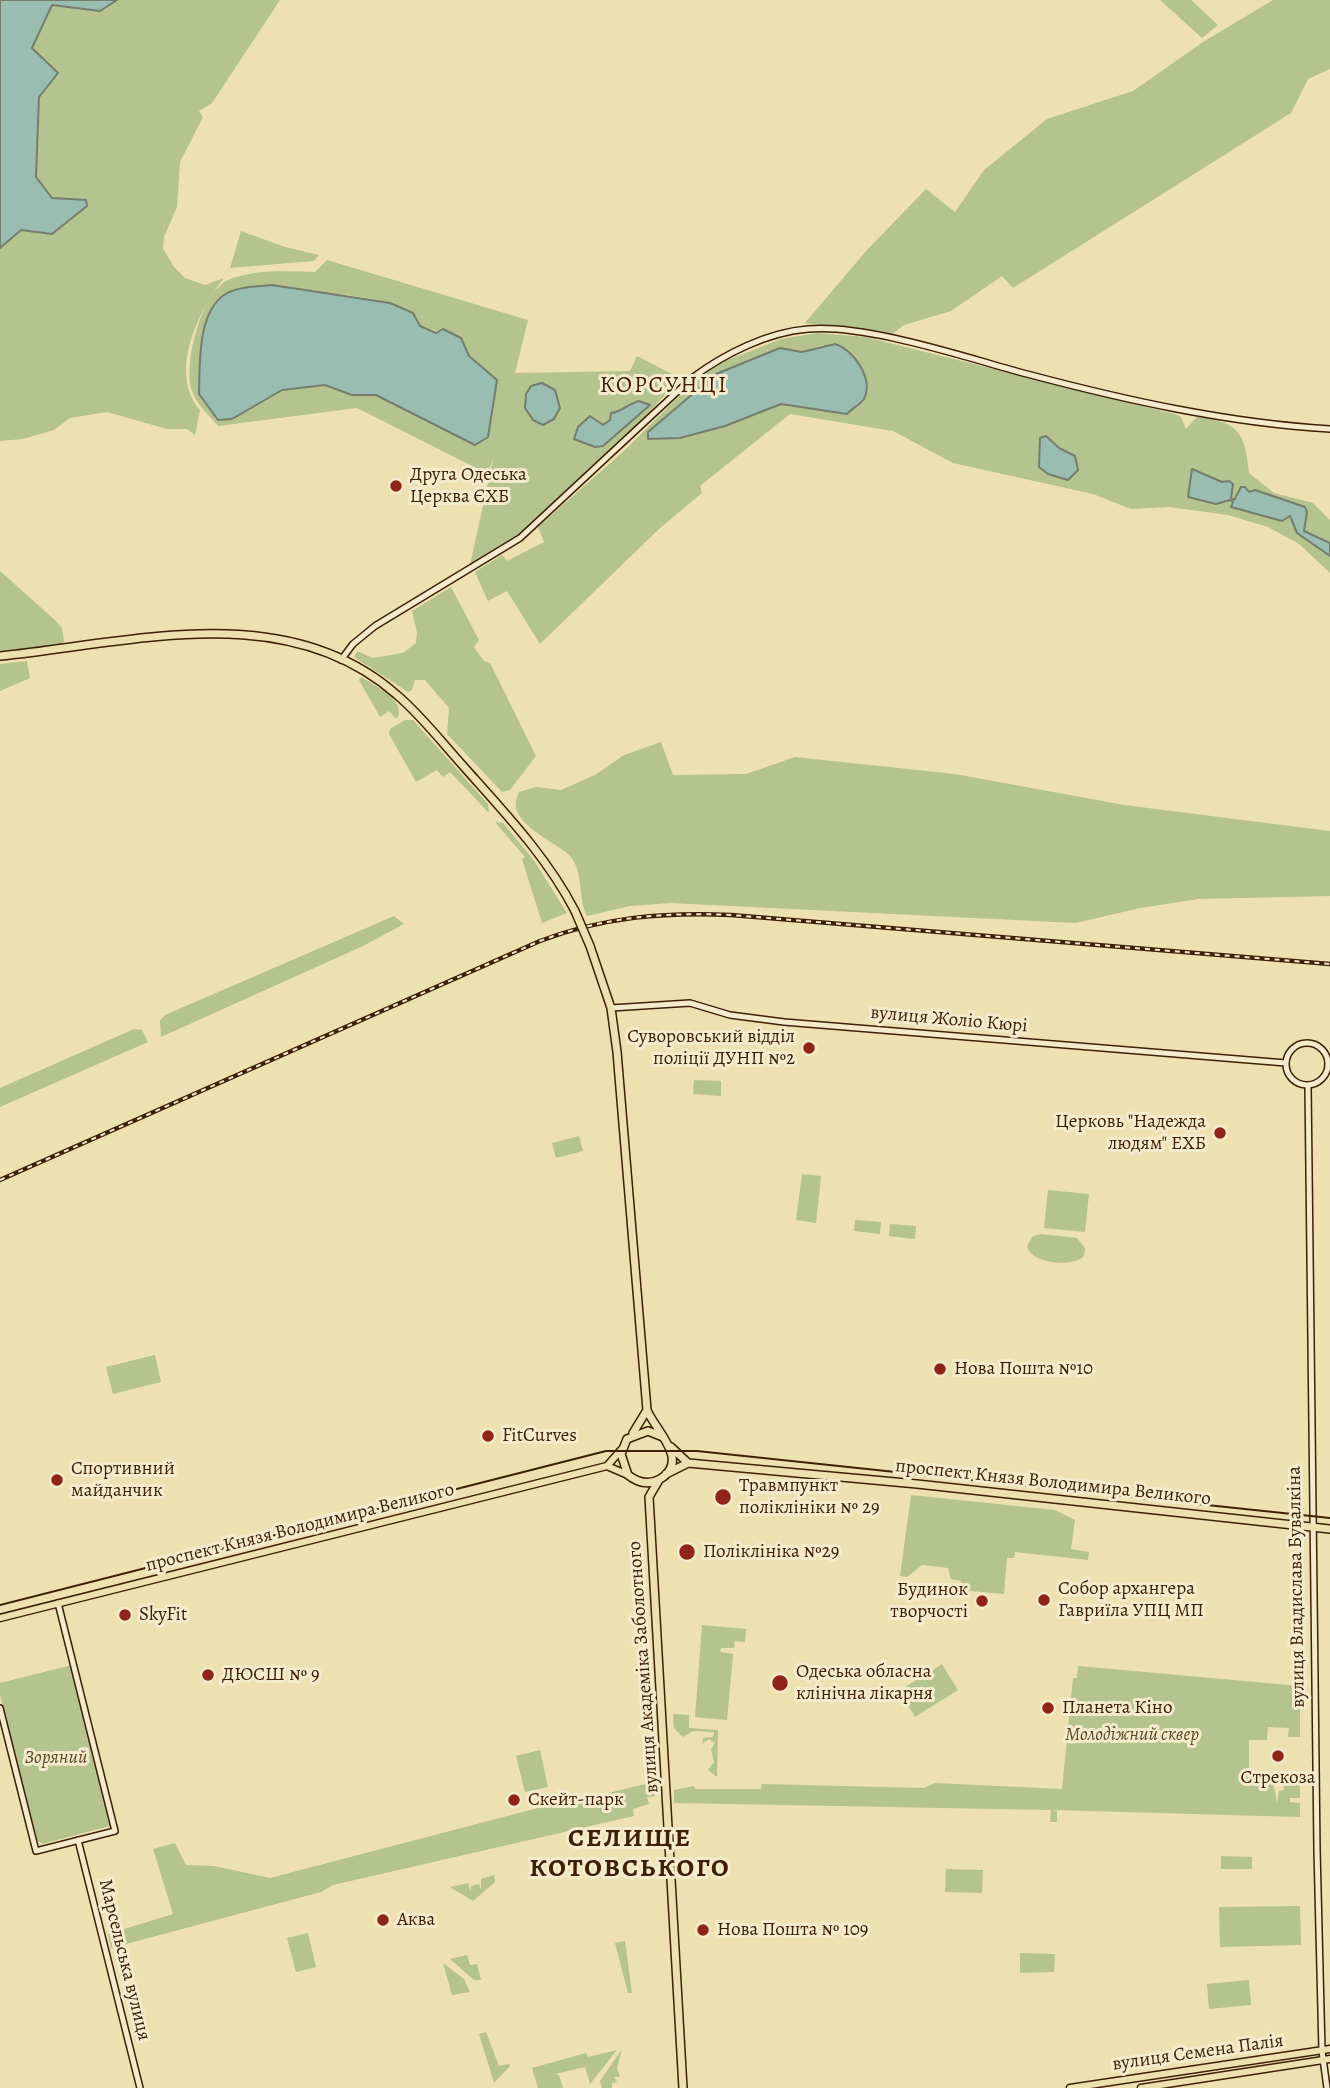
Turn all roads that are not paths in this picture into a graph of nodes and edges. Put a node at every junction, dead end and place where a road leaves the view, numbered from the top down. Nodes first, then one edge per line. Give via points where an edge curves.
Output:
1 (1330, 429) edge
2 (0, 656) edge
3 (341, 660) junction
4 (611, 1008) junction
5 (1286, 1063) junction
6 (1329, 1068) edge
7 (1308, 1085) junction
8 (647, 1410) junction
9 (632, 1435) junction
10 (666, 1440) junction
11 (621, 1450) junction
12 (688, 1463) junction
13 (607, 1466) junction
14 (628, 1475) junction
15 (663, 1477) junction
16 (635, 1480) junction
17 (649, 1497) junction
18 (1310, 1527) junction
19 (1330, 1529) edge
20 (58, 1603) junction
21 (0, 1618) edge
22 (0, 1708) edge
23 (78, 1840) junction
24 (1330, 2049) edge
25 (1322, 2051) junction
26 (1326, 2060) edge
27 (140, 2088) edge
28 (683, 2088) edge
29 (1070, 2088) edge
30 (1141, 2088) edge
31 (1327, 2088) edge

1 - 3 street via 1104,394 858,333 792,331 703,369 520,538 375,626 352,644
2 - 3 highway via 220,632 279,638
3 - 4 highway, bridge via 382,683 418,716 537,850 575,911
4 - 5 street, вулиця Жоліо Кюрі via 690,1003 730,1015 785,1022
4 - 8 highway
5 - 6 street via 1291,1050 1306,1042 1323,1048
5 - 7 street via 1290,1076
6 - 7 street via 1321,1080
7 - 18 street, вулиця Владислава Бувалкіна
8 - 9 highway
8 - 10 highway
9 - 10 highway via 648,1431
9 - 11 highway
10 - 12 highway
10 - 15 highway via 672,1460
11 - 13 main road
11 - 14 highway
12 - 15 highway
12 - 18 highway, проспект Князя Володимира Великого
13 - 14 main road
13 - 20 main road, проспект Князя Володимира Великого
14 - 16 highway
15 - 16 highway
15 - 17 highway
16 - 17 highway
17 - 28 highway, вулиця Академіка Заболотного
18 - 19 highway, проспект Князя Володимира Великого
18 - 25 street, вулиця Владислава Бувалкіна
20 - 21 main road, проспект Князя Володимира Великого
20 - 23 street via 115,1831
22 - 23 street via 36,1851
23 - 27 street, Марсельська вулиця
24 - 25 main road, вулиця Семена Палія
25 - 26 street, вулиця Владислава Бувалкіна
25 - 29 main road, вулиця Семена Палія
26 - 30 main road, вулиця Семена Палія
26 - 31 street, вулиця Владислава Бувалкіна

